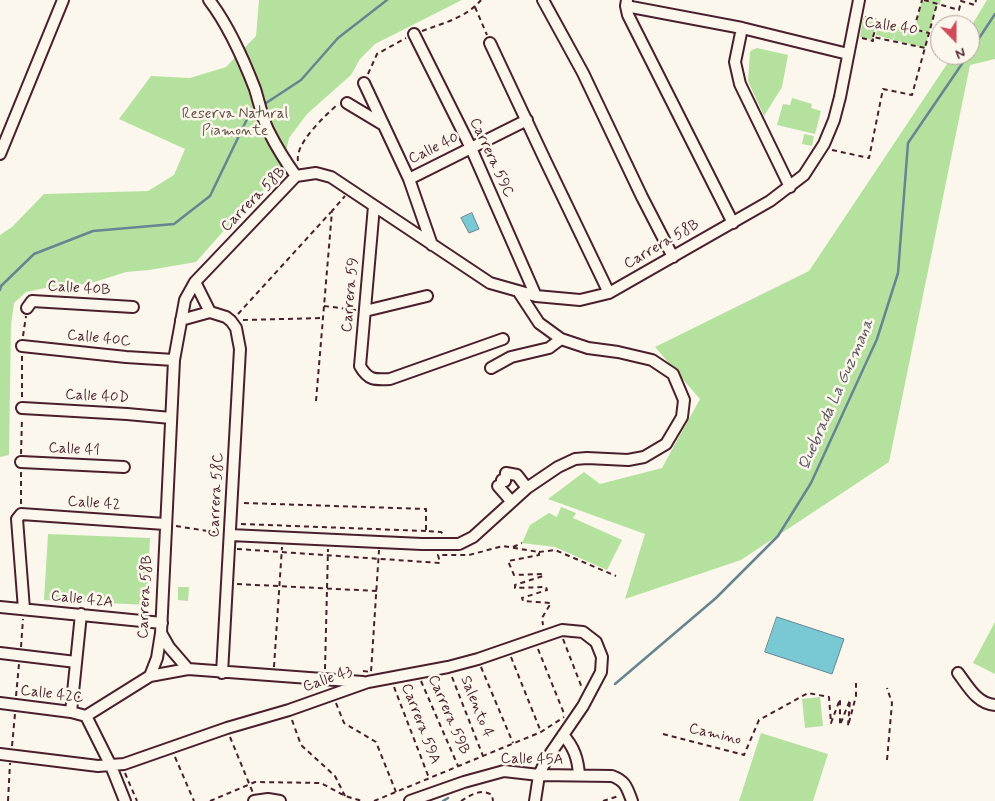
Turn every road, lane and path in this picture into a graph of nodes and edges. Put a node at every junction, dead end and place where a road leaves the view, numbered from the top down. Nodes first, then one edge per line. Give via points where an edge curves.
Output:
1 (63, 0) edge
2 (208, 0) edge
3 (542, 0) edge
4 (859, 0) edge
5 (923, 0) edge
6 (941, 0) edge
7 (976, 0) edge
8 (626, 3) edge
9 (938, 4) junction
10 (475, 7) dead end
11 (856, 15) junction
12 (878, 20) junction
13 (742, 28) junction
14 (914, 29) junction
15 (929, 33) junction
16 (414, 34) dead end
17 (852, 36) junction
18 (873, 37) junction
19 (490, 43) joint
20 (925, 48) junction
21 (848, 54) junction
22 (364, 83) dead end
23 (344, 102) joint
24 (527, 120) junction
25 (383, 124) junction
26 (471, 148) junction
27 (822, 148) junction
28 (0, 154) edge
29 (298, 176) junction
30 (409, 179) junction
31 (790, 187) junction
32 (351, 190) junction
33 (374, 206) junction
34 (332, 211) junction
35 (733, 222) junction
36 (432, 245) junction
37 (673, 257) junction
38 (196, 282) junction
39 (518, 291) junction
40 (609, 293) junction
41 (427, 296) dead end
42 (536, 296) junction
43 (324, 306) junction
44 (133, 307) dead end
45 (27, 308) joint
46 (366, 311) junction
47 (210, 312) junction
48 (323, 318) junction
49 (181, 320) junction
50 (231, 321) junction
51 (502, 339) dead end
52 (561, 339) junction
53 (22, 346) junction
54 (174, 360) junction
55 (491, 368) dead end
56 (316, 400) dead end
57 (22, 408) junction
58 (170, 418) junction
59 (21, 462) junction
60 (124, 467) dead end
61 (527, 488) junction
62 (511, 501) junction
63 (244, 503) dead end
64 (21, 514) junction
65 (165, 524) junction
66 (230, 524) junction
67 (426, 531) junction
68 (230, 535) junction
69 (445, 537) dead end
70 (522, 543) dead end
71 (513, 547) junction
72 (229, 549) junction
73 (282, 552) junction
74 (539, 552) junction
75 (327, 555) junction
76 (379, 558) junction
77 (616, 576) dead end
78 (235, 584) dead end
79 (280, 586) junction
80 (326, 589) junction
81 (377, 591) junction
82 (0, 607) edge
83 (24, 609) junction
84 (81, 614) junction
85 (161, 628) junction
86 (560, 630) junction
87 (545, 635) junction
88 (534, 639) junction
89 (507, 648) junction
90 (0, 653) edge
91 (478, 659) junction
92 (76, 662) junction
93 (274, 667) dead end
94 (448, 667) junction
95 (188, 669) junction
96 (325, 670) dead end
97 (362, 671) dead end
98 (418, 672) junction
99 (222, 673) junction
100 (958, 673) dead end
101 (150, 676) junction
102 (390, 678) junction
103 (368, 682) junction
104 (856, 683) dead end
105 (582, 688) dead end
106 (887, 688) dead end
107 (332, 694) junction
108 (0, 704) edge
109 (995, 705) edge
110 (569, 709) dead end
111 (289, 710) junction
112 (71, 712) junction
113 (86, 716) junction
114 (565, 716) junction
115 (227, 728) junction
116 (541, 732) junction
117 (663, 734) dead end
118 (562, 736) junction
119 (513, 743) junction
120 (171, 747) junction
121 (0, 754) edge
122 (483, 756) junction
123 (887, 760) dead end
124 (122, 764) junction
125 (111, 766) junction
126 (458, 766) junction
127 (540, 775) junction
128 (579, 775) junction
129 (429, 778) junction
130 (250, 784) junction
131 (396, 792) junction
132 (629, 793) edge
133 (345, 796) junction
134 (125, 801) edge
135 (137, 801) edge
136 (194, 801) edge
137 (210, 801) edge
138 (255, 801) edge
139 (280, 801) edge
140 (362, 801) edge
141 (374, 801) edge
142 (410, 801) edge
143 (461, 801) edge
144 (493, 801) edge
145 (535, 801) edge
146 (603, 801) edge

1 - 28 street
2 - 29 street via 222,17 240,54 267,128
3 - 37 street via 583,72
4 - 11 street, Carrera 58B
5 - 9 path
5 - 14 path
6 - 9 path
7 - 9 path via 975,5 961,1 959,10
8 - 13 street
8 - 35 street via 628,16
9 - 15 path
10 - 19 path
11 - 12 path, Calle 40
11 - 17 street, Carrera 58B
12 - 14 path, Calle 40
12 - 18 path
13 - 21 street
13 - 31 street via 735,62 740,84
14 - 15 path, Calle 40
15 - 20 path
16 - 26 street, Carrera 59C
17 - 18 path, Calle 40 via 873,41
17 - 21 street, Carrera 58B
18 - 20 path, Calle 40
19 - 24 street
20 - 27 path via 912,95 883,89 869,158
21 - 27 street, Carrera 58B via 834,120
22 - 25 street
23 - 25 street
23 - 29 path via 320,120 302,145 297,157
24 - 26 street, Calle 40
24 - 40 street
25 - 30 street
26 - 30 street, Calle 40
26 - 42 street, Carrera 59C
27 - 31 street, Carrera 58B via 804,175
29 - 32 street, Carrera 58B via 316,173 331,177
29 - 38 street, Carrera 58B
30 - 36 street
31 - 35 street, Carrera 58B
32 - 33 street, Carrera 58B
32 - 34 path
33 - 36 street, Carrera 58B
33 - 46 street, Carrera 59
34 - 43 path
34 - 50 path
35 - 37 street, Carrera 58B
36 - 39 street, Carrera 58B via 490,283
37 - 40 street, Carrera 58B
38 - 47 street
38 - 49 street, Carrera 58B via 185,300
39 - 42 street, Carrera 58B
39 - 52 street via 539,323
40 - 42 street, Carrera 58B via 580,300
41 - 46 street
43 - 46 path
43 - 48 path
44 - 45 street, Calle 40B via 32,301
45 - 53 path
46 - 51 street, Carrera 59 via 360,366 365,375 375,380 390,379
47 - 49 street
47 - 50 street
48 - 50 path
48 - 56 path
49 - 54 street, Carrera 58B
50 - 66 street, Carrera 58C via 236,328 240,349
52 - 55 street via 549,348 511,357
52 - 61 street via 588,348 652,360 673,374 684,400 682,417 666,444 644,457 628,460 575,459
53 - 54 street, Calle 40C
53 - 57 path
54 - 58 street, Carrera 58B
57 - 58 street, Calle 40D
57 - 59 path
58 - 65 street, Carrera 58B
59 - 60 street, Calle 41
59 - 64 path
61 - 62 street
61 - 62 street via 518,475 506,473 505,481 500,483
62 - 68 street via 473,537 459,544
63 - 67 path via 426,509
64 - 65 street, Calle 42
64 - 83 street via 17,519
65 - 68 path
65 - 85 street, Carrera 58B
66 - 67 path
66 - 68 street, Carrera 58C
67 - 69 path via 441,532
68 - 72 street, Carrera 58C
70 - 71 path
71 - 74 path
71 - 76 path via 503,546 469,555 438,555 440,563
72 - 73 path
72 - 99 street, Carrera 58C
73 - 75 path
73 - 79 path
74 - 77 path via 555,550
74 - 87 path via 539,556 508,561 514,575 543,574 514,585 515,588 546,587 546,590 522,598 523,601 551,603 542,618
75 - 76 path
75 - 80 path
76 - 81 path
78 - 79 path
79 - 80 path
79 - 93 path
80 - 81 path
80 - 96 path
81 - 97 path via 371,672
82 - 83 street, Calle 42A
83 - 84 street, Calle 42A
84 - 85 street, Calle 42A
84 - 92 street
85 - 95 street via 169,647
85 - 101 street, Carrera 58B via 157,658
86 - 87 street, Calle 43
86 - 105 path
86 - 118 street, Calle 43 via 583,632 596,642 602,657 601,672
87 - 88 street, Calle 43
88 - 89 street, Calle 43
88 - 114 path
89 - 91 street, Calle 43
89 - 116 path
90 - 92 street
91 - 94 street, Calle 43
91 - 119 path
92 - 112 street
94 - 98 street, Calle 43
94 - 122 path, Salento 4
95 - 99 street
95 - 101 street
98 - 102 street, Calle 43
98 - 126 path, Carrera 59B
99 - 103 street
100 - 109 street via 974,694
101 - 113 street, Calle 42C
102 - 103 street, Calle 43
102 - 129 path, Carrera 59A
103 - 107 street, Calle 43
104 - 117 path, Camino via 848,726 850,700 840,725 840,699 831,723 829,698 808,694 759,720 744,755
106 - 123 path via 892,703
107 - 111 street, Calle 43
107 - 131 path via 344,723 376,742
108 - 112 street, Calle 42C
110 - 114 path
111 - 115 street, Calle 43
111 - 133 path via 301,745 335,776
112 - 113 street, Calle 42C
113 - 125 street
114 - 116 path
115 - 120 street, Calle 43
115 - 130 path
116 - 119 path
118 - 127 street, Calle 43
118 - 128 street via 574,752
119 - 122 path
120 - 124 street, Calle 43
120 - 136 path
121 - 125 street, Calle 43
122 - 126 path
124 - 125 street, Calle 43
124 - 135 path
125 - 134 street
126 - 129 path
127 - 128 street, Calle 45A
127 - 142 street, Calle 45A via 504,771
127 - 145 street, Calle 43
128 - 132 street, Calle 45A via 612,776 620,779
129 - 131 path
130 - 133 path via 321,783
130 - 137 path
130 - 138 path
131 - 141 path
132 - 146 path
133 - 140 path
138 - 139 street
143 - 144 path via 477,792 487,792

